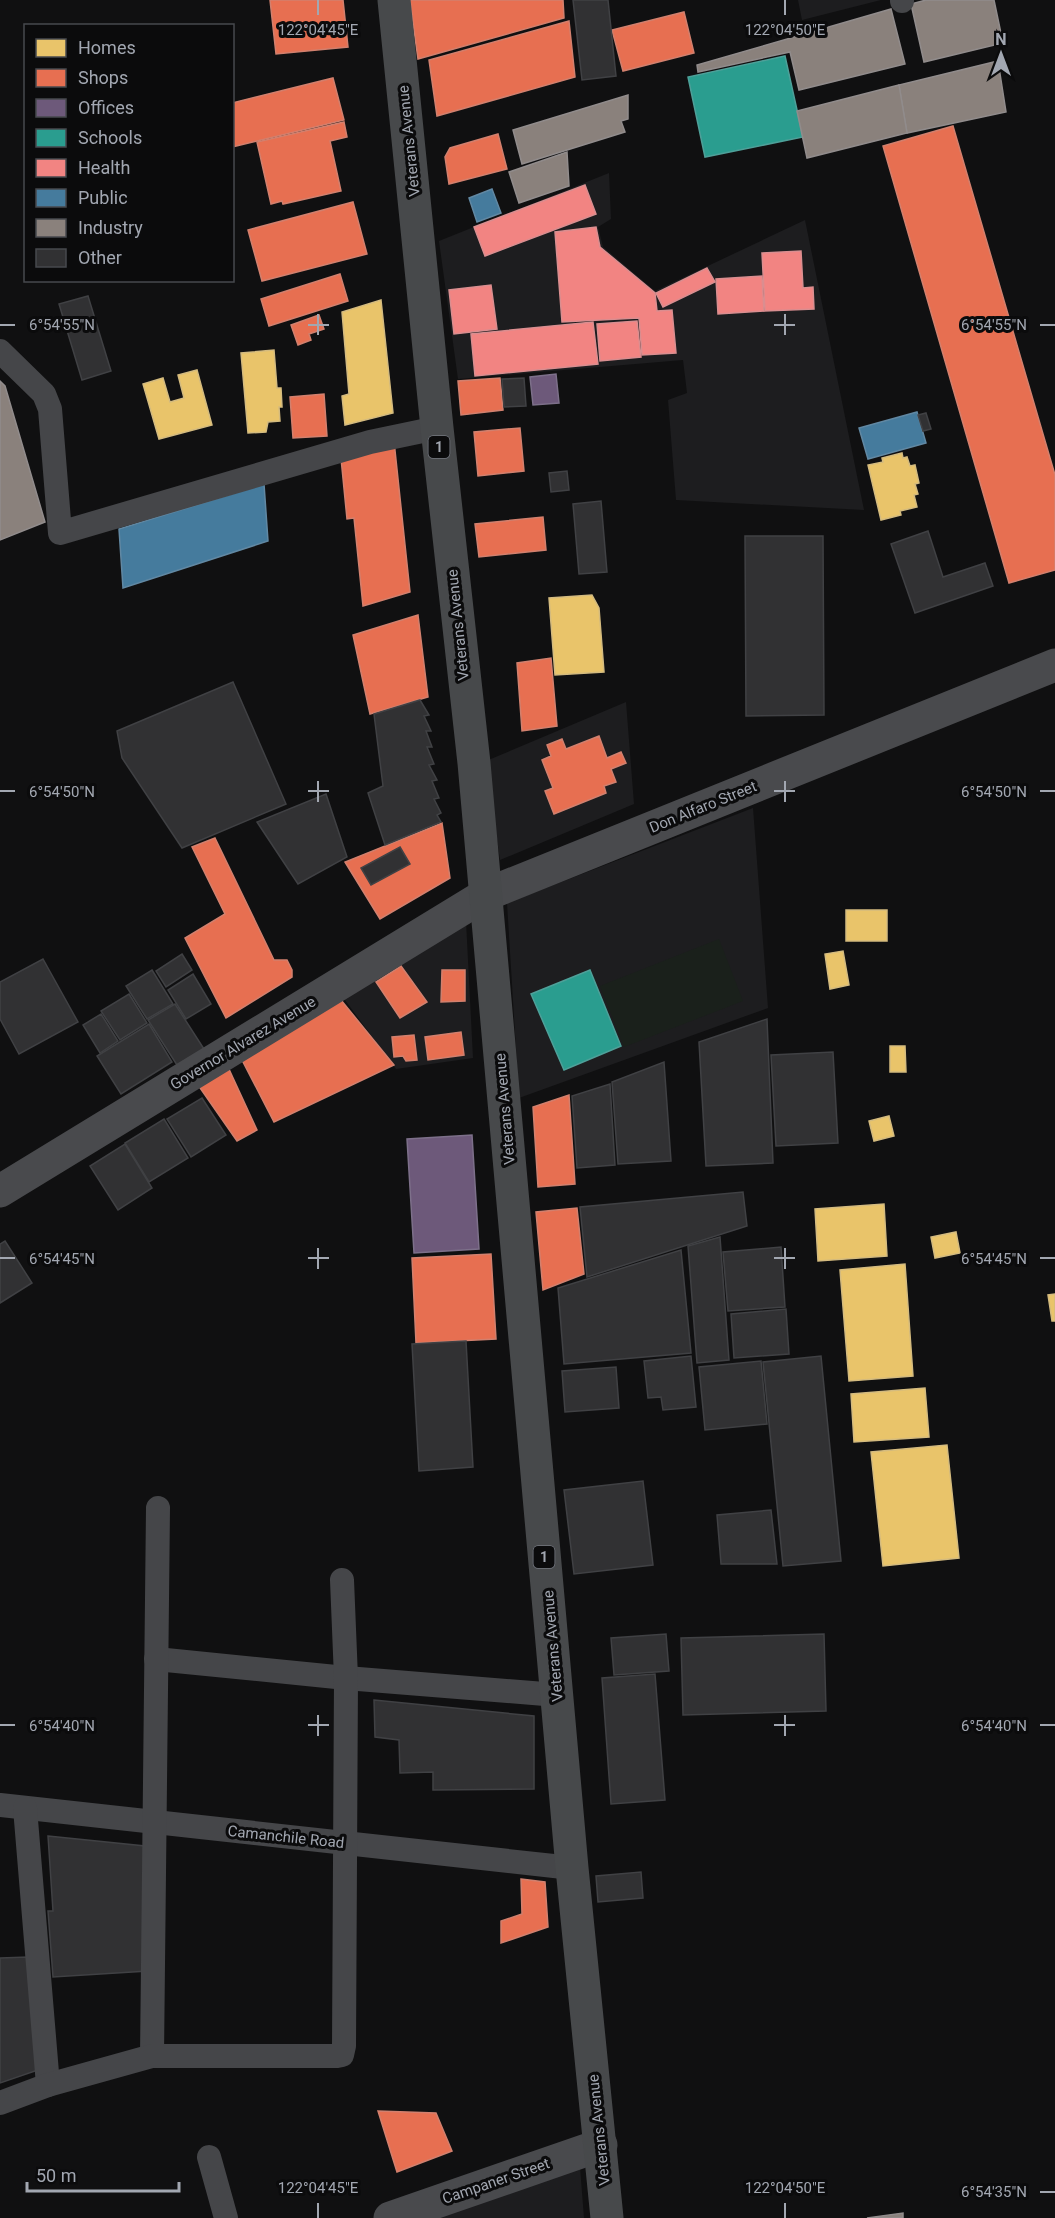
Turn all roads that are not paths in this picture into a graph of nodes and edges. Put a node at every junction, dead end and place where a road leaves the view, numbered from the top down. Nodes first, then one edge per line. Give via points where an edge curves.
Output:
1 (394, 0) edge
2 (0, 351) edge
3 (437, 428) junction
4 (1055, 665) edge
5 (485, 895) junction
6 (0, 1191) edge
7 (158, 1508) dead end
8 (342, 1580) dead end
9 (156, 1659) junction
10 (346, 1678) junction
11 (557, 1695) junction
12 (0, 1805) edge
13 (25, 1808) junction
14 (156, 1823) junction
15 (344, 1843) junction
16 (572, 1868) junction
17 (152, 2056) junction
18 (48, 2085) junction
19 (0, 2103) edge
20 (601, 2145) junction
21 (209, 2157) dead end
22 (226, 2218) edge
23 (390, 2218) edge
24 (607, 2218) edge

1 - 3 main road, Veterans Avenue / 1
2 - 3 street via 44,394 50,409 60,533 370,442
3 - 5 main road, Veterans Avenue / 1
4 - 5 main road, Don Alfaro Street
5 - 6 main road, Governor Alvarez Avenue
5 - 11 main road, Veterans Avenue / 1
7 - 9 street
8 - 10 street
9 - 10 street
9 - 14 street
10 - 11 street
10 - 15 street
11 - 16 main road, Veterans Avenue / 1
12 - 13 street, Camanchile Road
13 - 14 street, Camanchile Road
13 - 18 street
14 - 15 street, Camanchile Road
14 - 17 street
15 - 16 street, Camanchile Road
15 - 17 street via 342,2055
16 - 20 main road, Veterans Avenue / 1
17 - 18 street
18 - 19 street
20 - 23 main road, Campaner Street
20 - 24 main road, Veterans Avenue / 1
21 - 22 street

